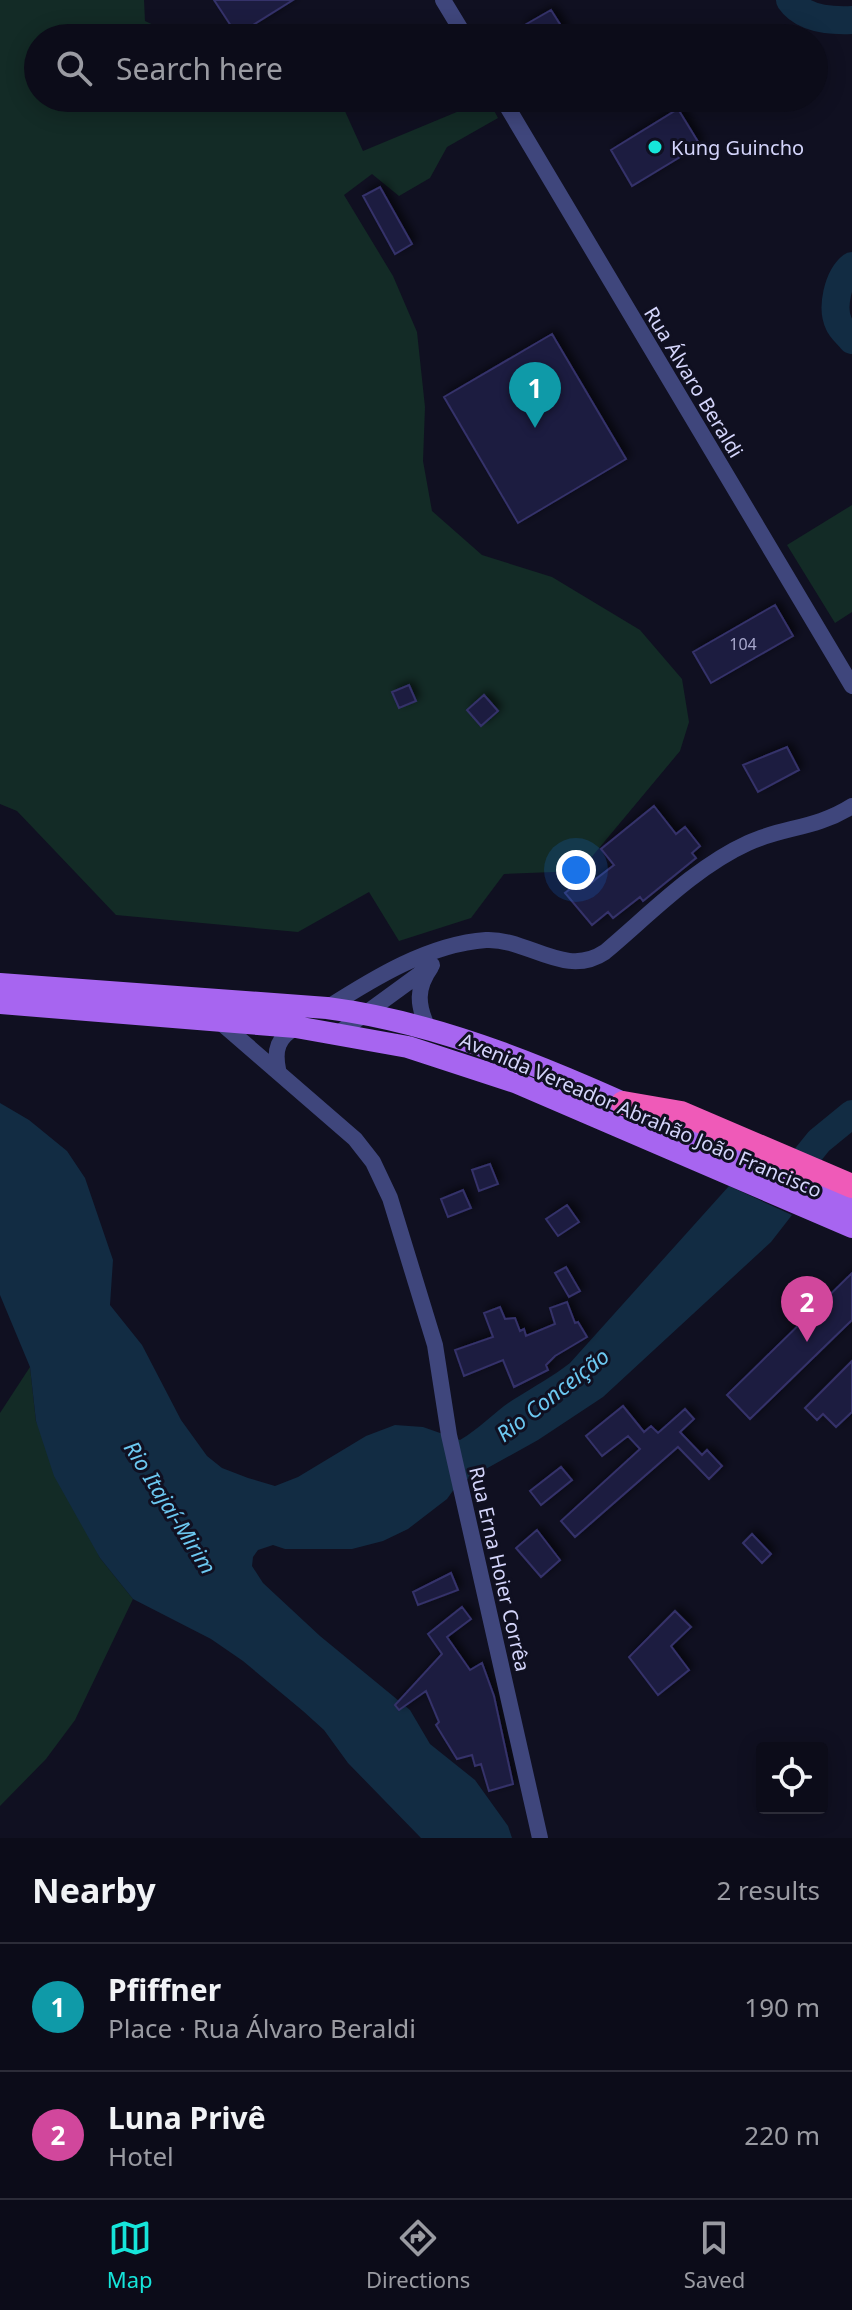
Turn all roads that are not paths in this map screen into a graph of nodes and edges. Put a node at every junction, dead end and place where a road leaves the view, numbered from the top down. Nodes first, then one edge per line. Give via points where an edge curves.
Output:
1 (445, 0) edge
2 (458, 24) edge
3 (510, 112) edge
4 (852, 686) edge
5 (852, 806) edge
6 (458, 947) junction
7 (432, 965) junction
8 (0, 984) edge
9 (0, 1003) edge
10 (327, 1008) junction
11 (368, 1013) junction
12 (216, 1019) junction
13 (296, 1027) junction
14 (428, 1028) junction
15 (340, 1032) junction
16 (278, 1069) junction
17 (623, 1103) joint
18 (718, 1148) junction
19 (841, 1197) edge
20 (852, 1227) edge
21 (540, 1838) edge

1 - 2 street
3 - 4 street, Rua Álvaro Beraldi
5 - 6 street via 813,826 750,841 731,852 588,961 493,941
6 - 7 street
6 - 10 street via 421,955
7 - 11 street
7 - 14 street via 419,995
8 - 10 main road, Avenida Vereador Abrahão João Francisco
9 - 12 main road, Avenida Vereador Abrahão João Francisco
10 - 11 main road, Avenida Vereador Abrahão João Francisco
11 - 14 main road, Avenida Vereador Abrahão João Francisco
11 - 15 street
12 - 13 main road, Avenida Vereador Abrahão João Francisco
12 - 16 street, Rua Erna Hoier Corrêa
13 - 15 main road, Avenida Vereador Abrahão João Francisco
13 - 16 street via 276,1049
14 - 17 main road, Avenida Vereador Abrahão João Francisco
15 - 18 main road, Avenida Vereador Abrahão João Francisco via 479,1068
16 - 21 street, Rua Erna Hoier Corrêa via 355,1139 378,1173 432,1333 449,1435
17 - 18 highway via 681,1113
18 - 19 highway
18 - 19 main road, Avenida Vereador Abrahão João Francisco
19 - 20 main road, Avenida Vereador Abrahão João Francisco

